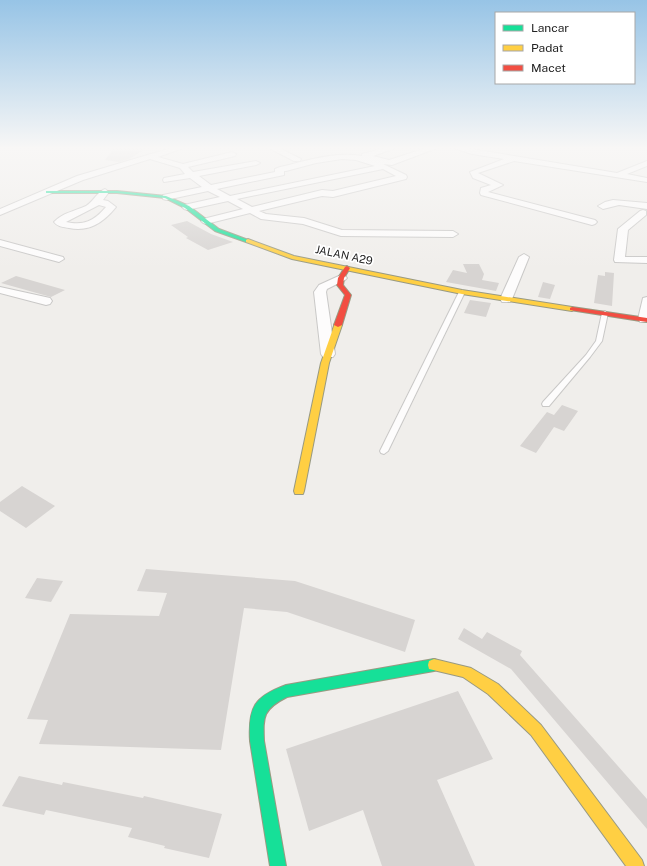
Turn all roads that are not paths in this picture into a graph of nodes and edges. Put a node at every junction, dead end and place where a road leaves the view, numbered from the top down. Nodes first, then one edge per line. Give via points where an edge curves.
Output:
1 (56, 188) edge
2 (207, 188) edge
3 (209, 188) edge
4 (261, 188) edge
5 (312, 188) edge
6 (356, 188) edge
7 (489, 188) edge
8 (48, 192) junction
9 (105, 192) junction
10 (322, 193) junction
11 (166, 197) junction
12 (229, 198) junction
13 (98, 202) junction
14 (603, 206) dead end
15 (187, 207) junction
16 (645, 209) edge
17 (250, 211) junction
18 (0, 212) edge
19 (634, 220) junction
20 (206, 222) junction
21 (592, 222) dead end
22 (647, 226) edge
23 (453, 234) dead end
24 (0, 243) edge
25 (524, 257) dead end
26 (60, 259) dead end
27 (647, 260) edge
28 (344, 273) junction
29 (0, 290) edge
30 (462, 292) junction
31 (506, 299) junction
32 (46, 301) dead end
33 (647, 301) edge
34 (605, 313) junction
35 (645, 319) edge
36 (328, 354) junction
37 (546, 404) dead end
38 (384, 451) dead end
39 (299, 491) dead end
40 (278, 866) edge
41 (636, 866) edge

1 - 8 street
2 - 11 street
3 - 12 street
4 - 12 street
5 - 10 street
6 - 10 street via 333,194
7 - 21 street via 484,190 484,193
8 - 9 street, JALAN A29
8 - 18 street
9 - 11 street, JALAN A29
9 - 13 street
10 - 17 street
11 - 15 street, JALAN A29
12 - 15 street
12 - 17 street
13 - 13 street via 91,208 59,222 78,227 92,225 110,207
14 - 16 street via 614,202
15 - 20 street, JALAN A29
16 - 19 street
17 - 20 street
17 - 23 street via 270,218 304,221 342,233
19 - 22 street
19 - 27 street via 623,229 619,260
20 - 28 street, JALAN A29 via 217,230
24 - 26 street
25 - 31 street
28 - 30 street, JALAN A29
28 - 36 street via 340,285 348,295
28 - 36 street via 323,287 320,292
29 - 32 street
30 - 31 street, JALAN A29
30 - 38 lane
31 - 34 street, JALAN A29
33 - 35 street
34 - 35 street, JALAN A29
34 - 37 lane via 598,340 588,356
36 - 39 street
40 - 41 street via 257,741 255,722 261,706 271,697 286,691 431,664 466,672 493,689 536,730

